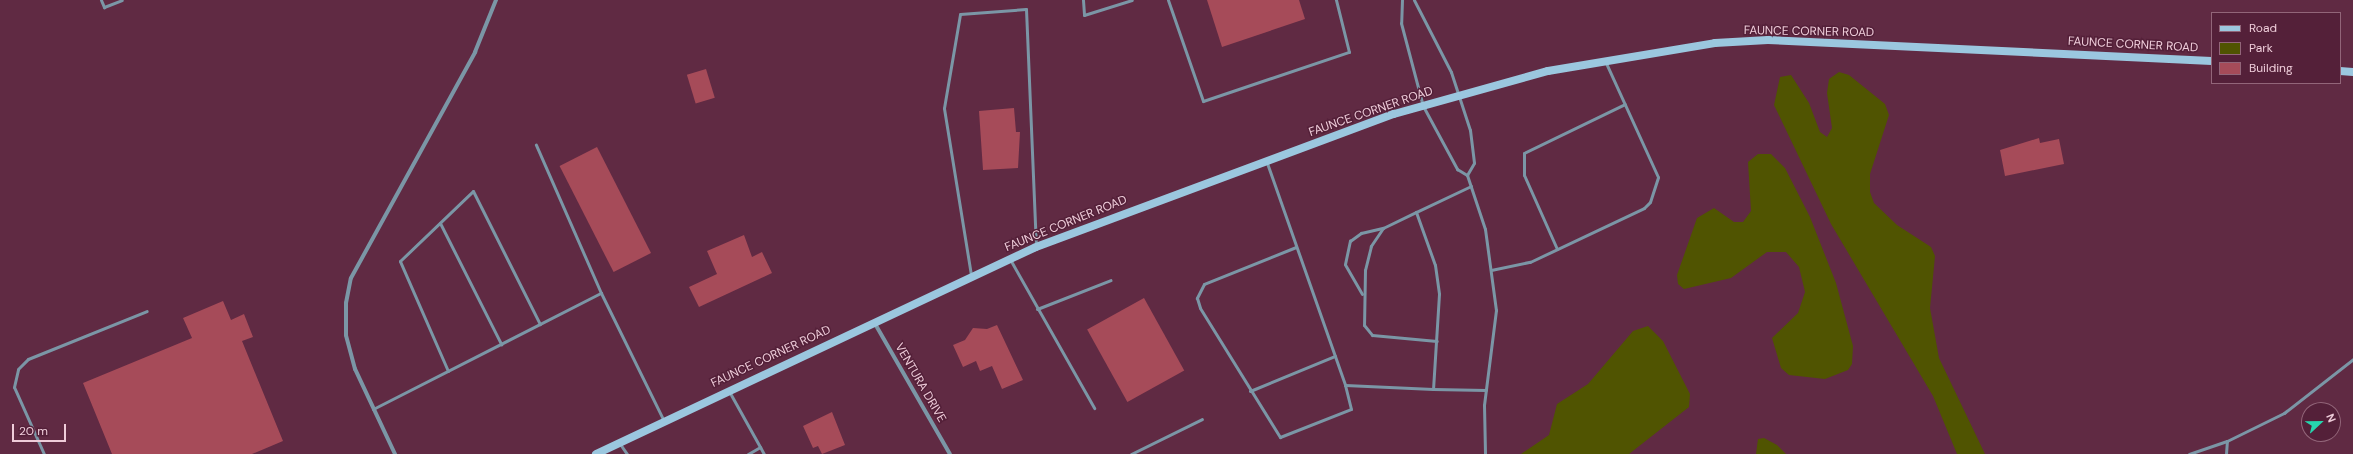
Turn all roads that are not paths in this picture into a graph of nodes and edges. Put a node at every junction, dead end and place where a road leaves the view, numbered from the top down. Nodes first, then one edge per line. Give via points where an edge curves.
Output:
1 (101, 0) edge
2 (122, 0) edge
3 (496, 0) edge
4 (1083, 0) edge
5 (1132, 0) edge
6 (1168, 0) edge
7 (1336, 0) edge
8 (1402, 0) edge
9 (1414, 0) edge
10 (2211, 61) edge
11 (1606, 63) junction
12 (2341, 71) edge
13 (2353, 72) edge
14 (1458, 96) junction
15 (1625, 104) junction
16 (1422, 106) junction
17 (536, 146) dead end
18 (1266, 160) junction
19 (1467, 175) junction
20 (1471, 186) junction
21 (1416, 212) junction
22 (440, 223) junction
23 (1383, 228) junction
24 (1036, 247) junction
25 (1296, 247) junction
26 (1556, 250) junction
27 (1010, 259) junction
28 (1491, 270) junction
29 (971, 275) junction
30 (1111, 280) dead end
31 (601, 292) junction
32 (1362, 294) junction
33 (1037, 309) junction
34 (147, 311) dead end
35 (874, 322) junction
36 (540, 324) junction
37 (1438, 341) junction
38 (501, 344) junction
39 (1335, 356) junction
40 (2353, 358) edge
41 (448, 371) junction
42 (1345, 385) junction
43 (1434, 389) junction
44 (728, 390) junction
45 (1486, 390) junction
46 (1250, 391) junction
47 (1094, 408) dead end
48 (373, 409) junction
49 (1202, 419) dead end
50 (664, 421) junction
51 (2227, 441) junction
52 (620, 442) junction
53 (760, 447) junction
54 (44, 454) edge
55 (395, 454) edge
56 (596, 454) edge
57 (627, 454) edge
58 (748, 454) edge
59 (764, 454) edge
60 (950, 454) edge
61 (1131, 454) edge
62 (1485, 454) edge
63 (2189, 454) edge
64 (2226, 454) edge

1 - 2 lane via 104,7
3 - 48 street via 475,52 351,278 346,303 346,335 355,369
4 - 5 lane via 1084,15
6 - 7 lane via 1203,101 1349,52
8 - 16 lane via 1401,23
9 - 14 lane via 1451,72
10 - 11 main road, FAUNCE CORNER ROAD via 1768,40 1715,43
11 - 14 main road, FAUNCE CORNER ROAD via 1548,71
11 - 15 lane
12 - 13 main road
14 - 16 main road, FAUNCE CORNER ROAD
14 - 19 lane via 1470,130 1474,163
15 - 26 lane via 1658,177 1650,202 1644,208
15 - 26 lane via 1524,153 1524,175
16 - 18 main road, FAUNCE CORNER ROAD
16 - 19 lane via 1457,168
17 - 31 lane
18 - 24 main road, FAUNCE CORNER ROAD
18 - 25 lane
19 - 20 lane
20 - 21 lane
20 - 28 lane via 1484,228
21 - 23 lane
21 - 37 lane via 1435,266 1439,294
22 - 36 lane via 474,191
22 - 38 lane
22 - 41 lane via 400,261
23 - 32 lane via 1371,246
23 - 32 lane via 1361,233 1350,241 1346,253 1351,278
24 - 27 main road, FAUNCE CORNER ROAD
24 - 29 lane via 1026,9 960,14 944,108
25 - 39 lane
25 - 46 lane via 1204,284 1199,289 1200,308
26 - 28 lane via 1530,262
27 - 29 main road, FAUNCE CORNER ROAD
27 - 33 lane
28 - 45 lane via 1496,310
29 - 35 main road, FAUNCE CORNER ROAD
30 - 33 lane
31 - 36 lane
31 - 50 lane
32 - 37 lane via 1364,325 1372,335
33 - 47 lane
34 - 54 lane via 28,359 18,370 14,387
35 - 44 main road, FAUNCE CORNER ROAD
35 - 60 street, VENTURA DRIVE
36 - 38 lane
37 - 43 lane
38 - 41 lane
39 - 42 lane
39 - 46 lane
40 - 51 lane via 2284,413
41 - 48 lane
42 - 43 lane
42 - 46 lane via 1351,409 1287,437 1275,432
43 - 45 lane
44 - 50 main road, FAUNCE CORNER ROAD
44 - 53 lane
45 - 62 lane
48 - 55 street
49 - 61 lane
50 - 52 main road, FAUNCE CORNER ROAD
51 - 63 lane
51 - 64 lane
52 - 56 main road, FAUNCE CORNER ROAD
52 - 57 lane
53 - 58 lane
53 - 59 lane

